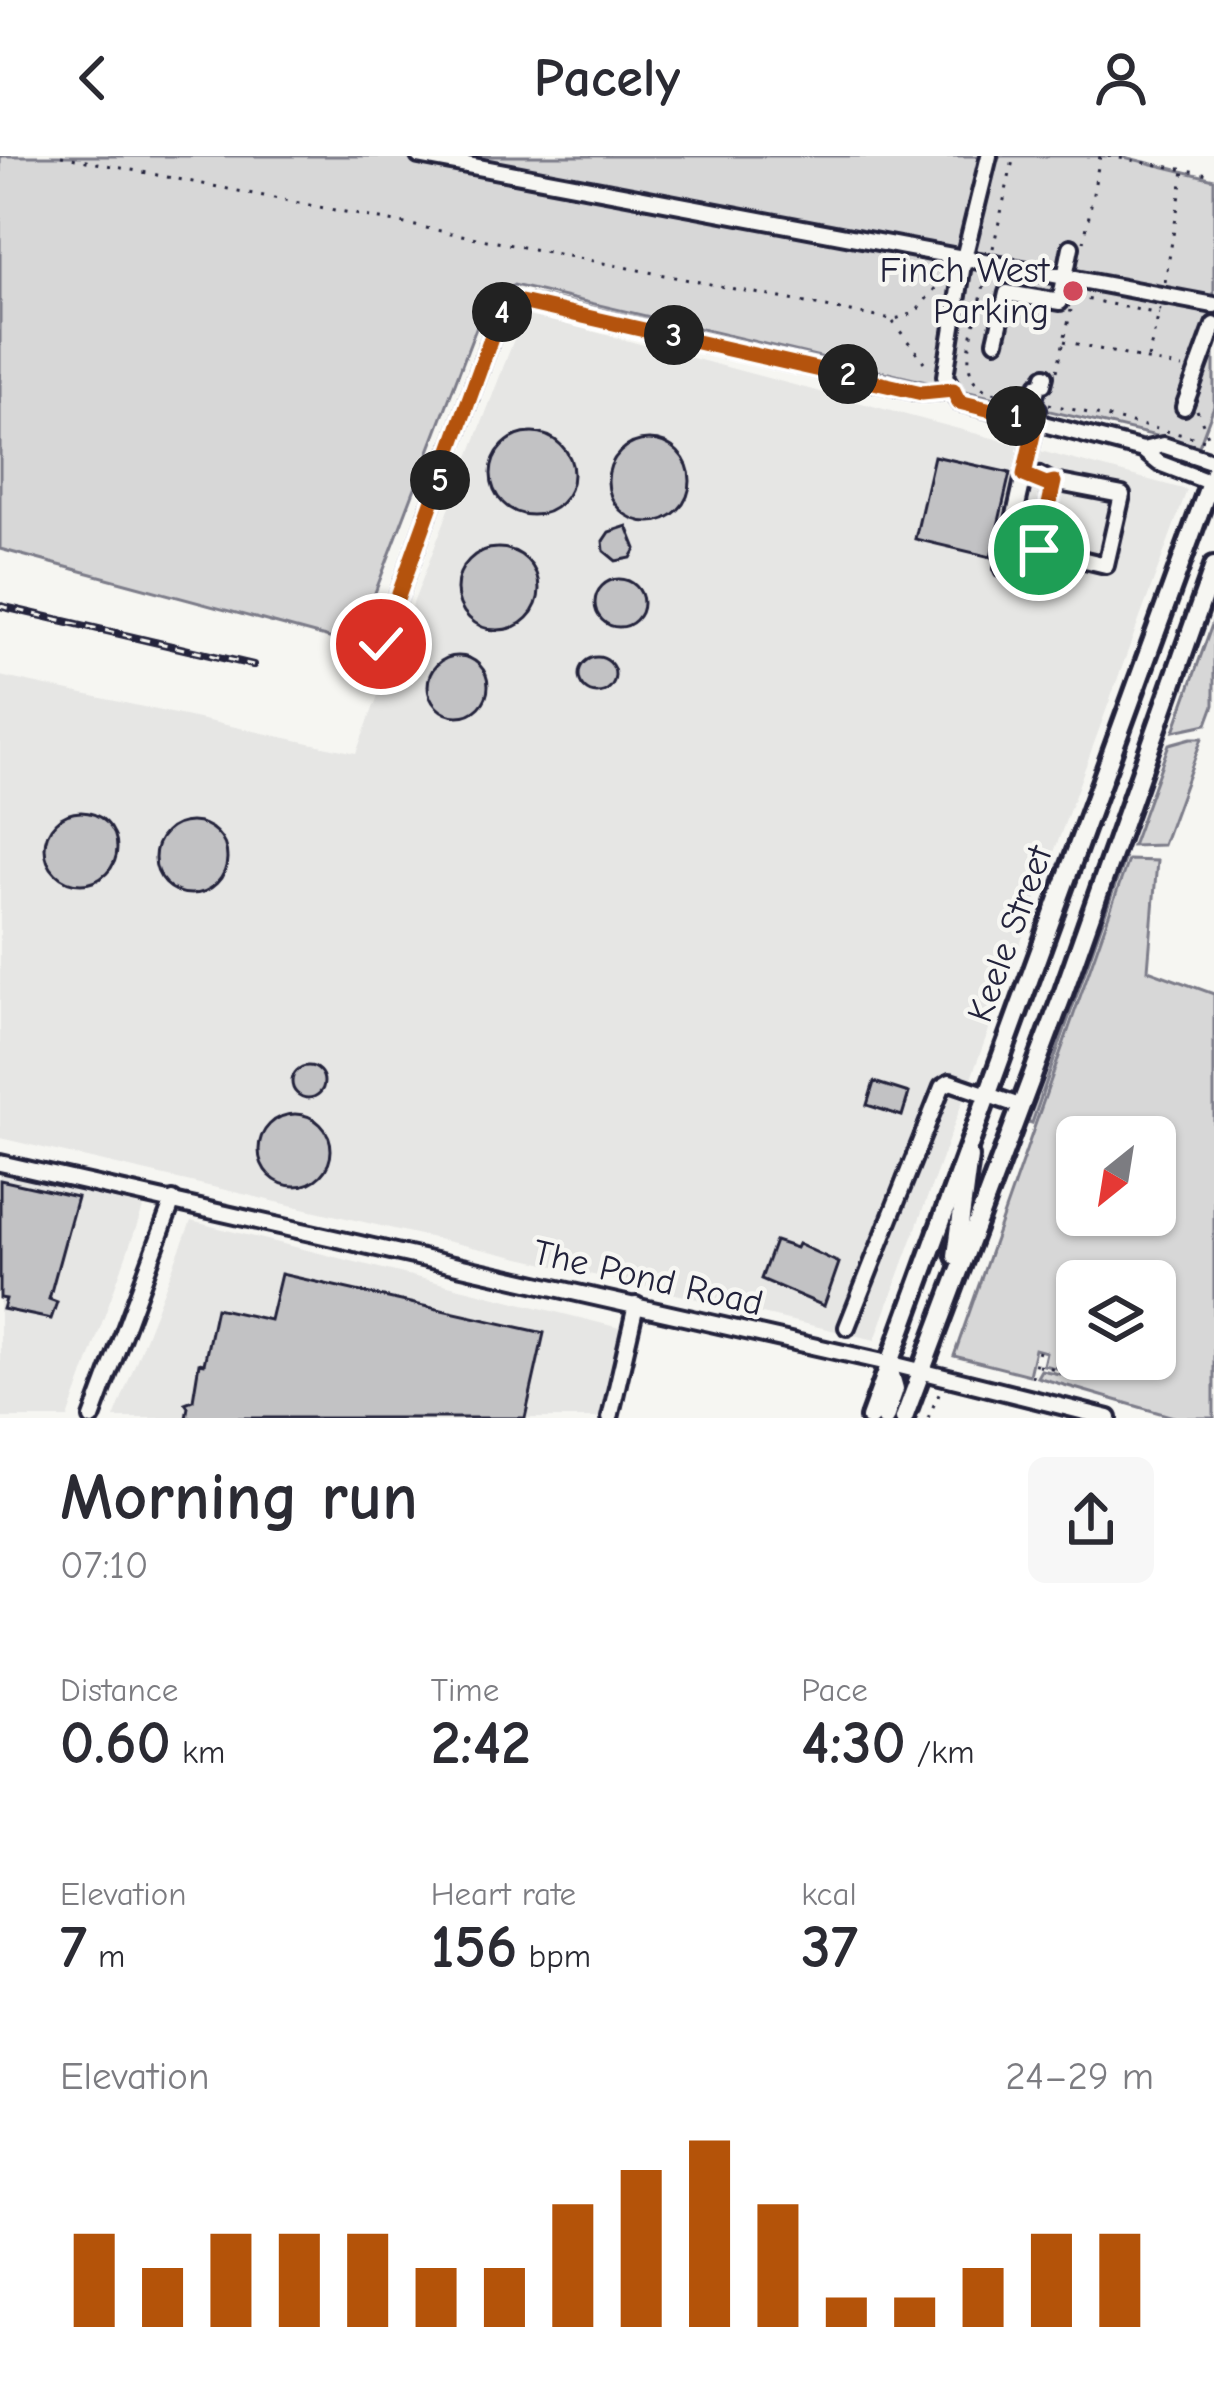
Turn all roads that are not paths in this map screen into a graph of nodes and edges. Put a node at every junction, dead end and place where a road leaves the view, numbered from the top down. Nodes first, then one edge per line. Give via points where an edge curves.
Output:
1 (418, 156) edge
2 (989, 156) edge
3 (1071, 247) dead end
4 (964, 258) junction
5 (1066, 276) junction
6 (1214, 305) edge
7 (1214, 325) edge
8 (996, 340) dead end
9 (1044, 380) dead end
10 (953, 390) junction
11 (1185, 404) road end
12 (1038, 408) junction
13 (1143, 450) junction
14 (1214, 462) edge
15 (1029, 477) junction
16 (1213, 480) edge
17 (1053, 482) junction
18 (1214, 566) edge
19 (1003, 569) dead end
20 (381, 644) dead end
21 (986, 1094) junction
22 (1020, 1106) junction
23 (971, 1135) junction
24 (0, 1163) edge
25 (173, 1200) junction
26 (636, 1305) junction
27 (848, 1327) dead end
28 (888, 1363) junction
29 (922, 1371) junction
30 (92, 1418) edge
31 (610, 1418) edge
32 (870, 1418) edge
33 (885, 1418) edge
34 (904, 1418) edge
35 (1109, 1418) edge

1 - 4 street
2 - 4 street
3 - 5 street
4 - 5 street
4 - 10 street via 945,376
5 - 6 street
5 - 8 street via 1060,302 1007,293
7 - 11 street
9 - 12 street
10 - 12 street via 959,402
10 - 20 street via 922,393 511,305 498,319
12 - 13 street
12 - 15 street
13 - 14 street via 1163,445
13 - 16 street
15 - 17 street
15 - 19 street
16 - 21 main road, Keele Street
17 - 17 street via 1122,495 1106,565 1039,550
18 - 22 main road, Keele Street
21 - 22 street
21 - 23 main road, Keele Street
21 - 27 street via 950,1082 942,1087
22 - 29 main road, Keele Street
23 - 28 main road, Keele Street
23 - 29 main road via 957,1254 922,1350
24 - 25 street, The Pond Road
25 - 26 street, The Pond Road
25 - 30 street
26 - 28 street, The Pond Road
26 - 31 street
28 - 29 street, The Pond Road
28 - 32 main road, Keele Street
28 - 33 main road via 895,1389
29 - 34 main road, Keele Street
29 - 35 street, The Pond Road

